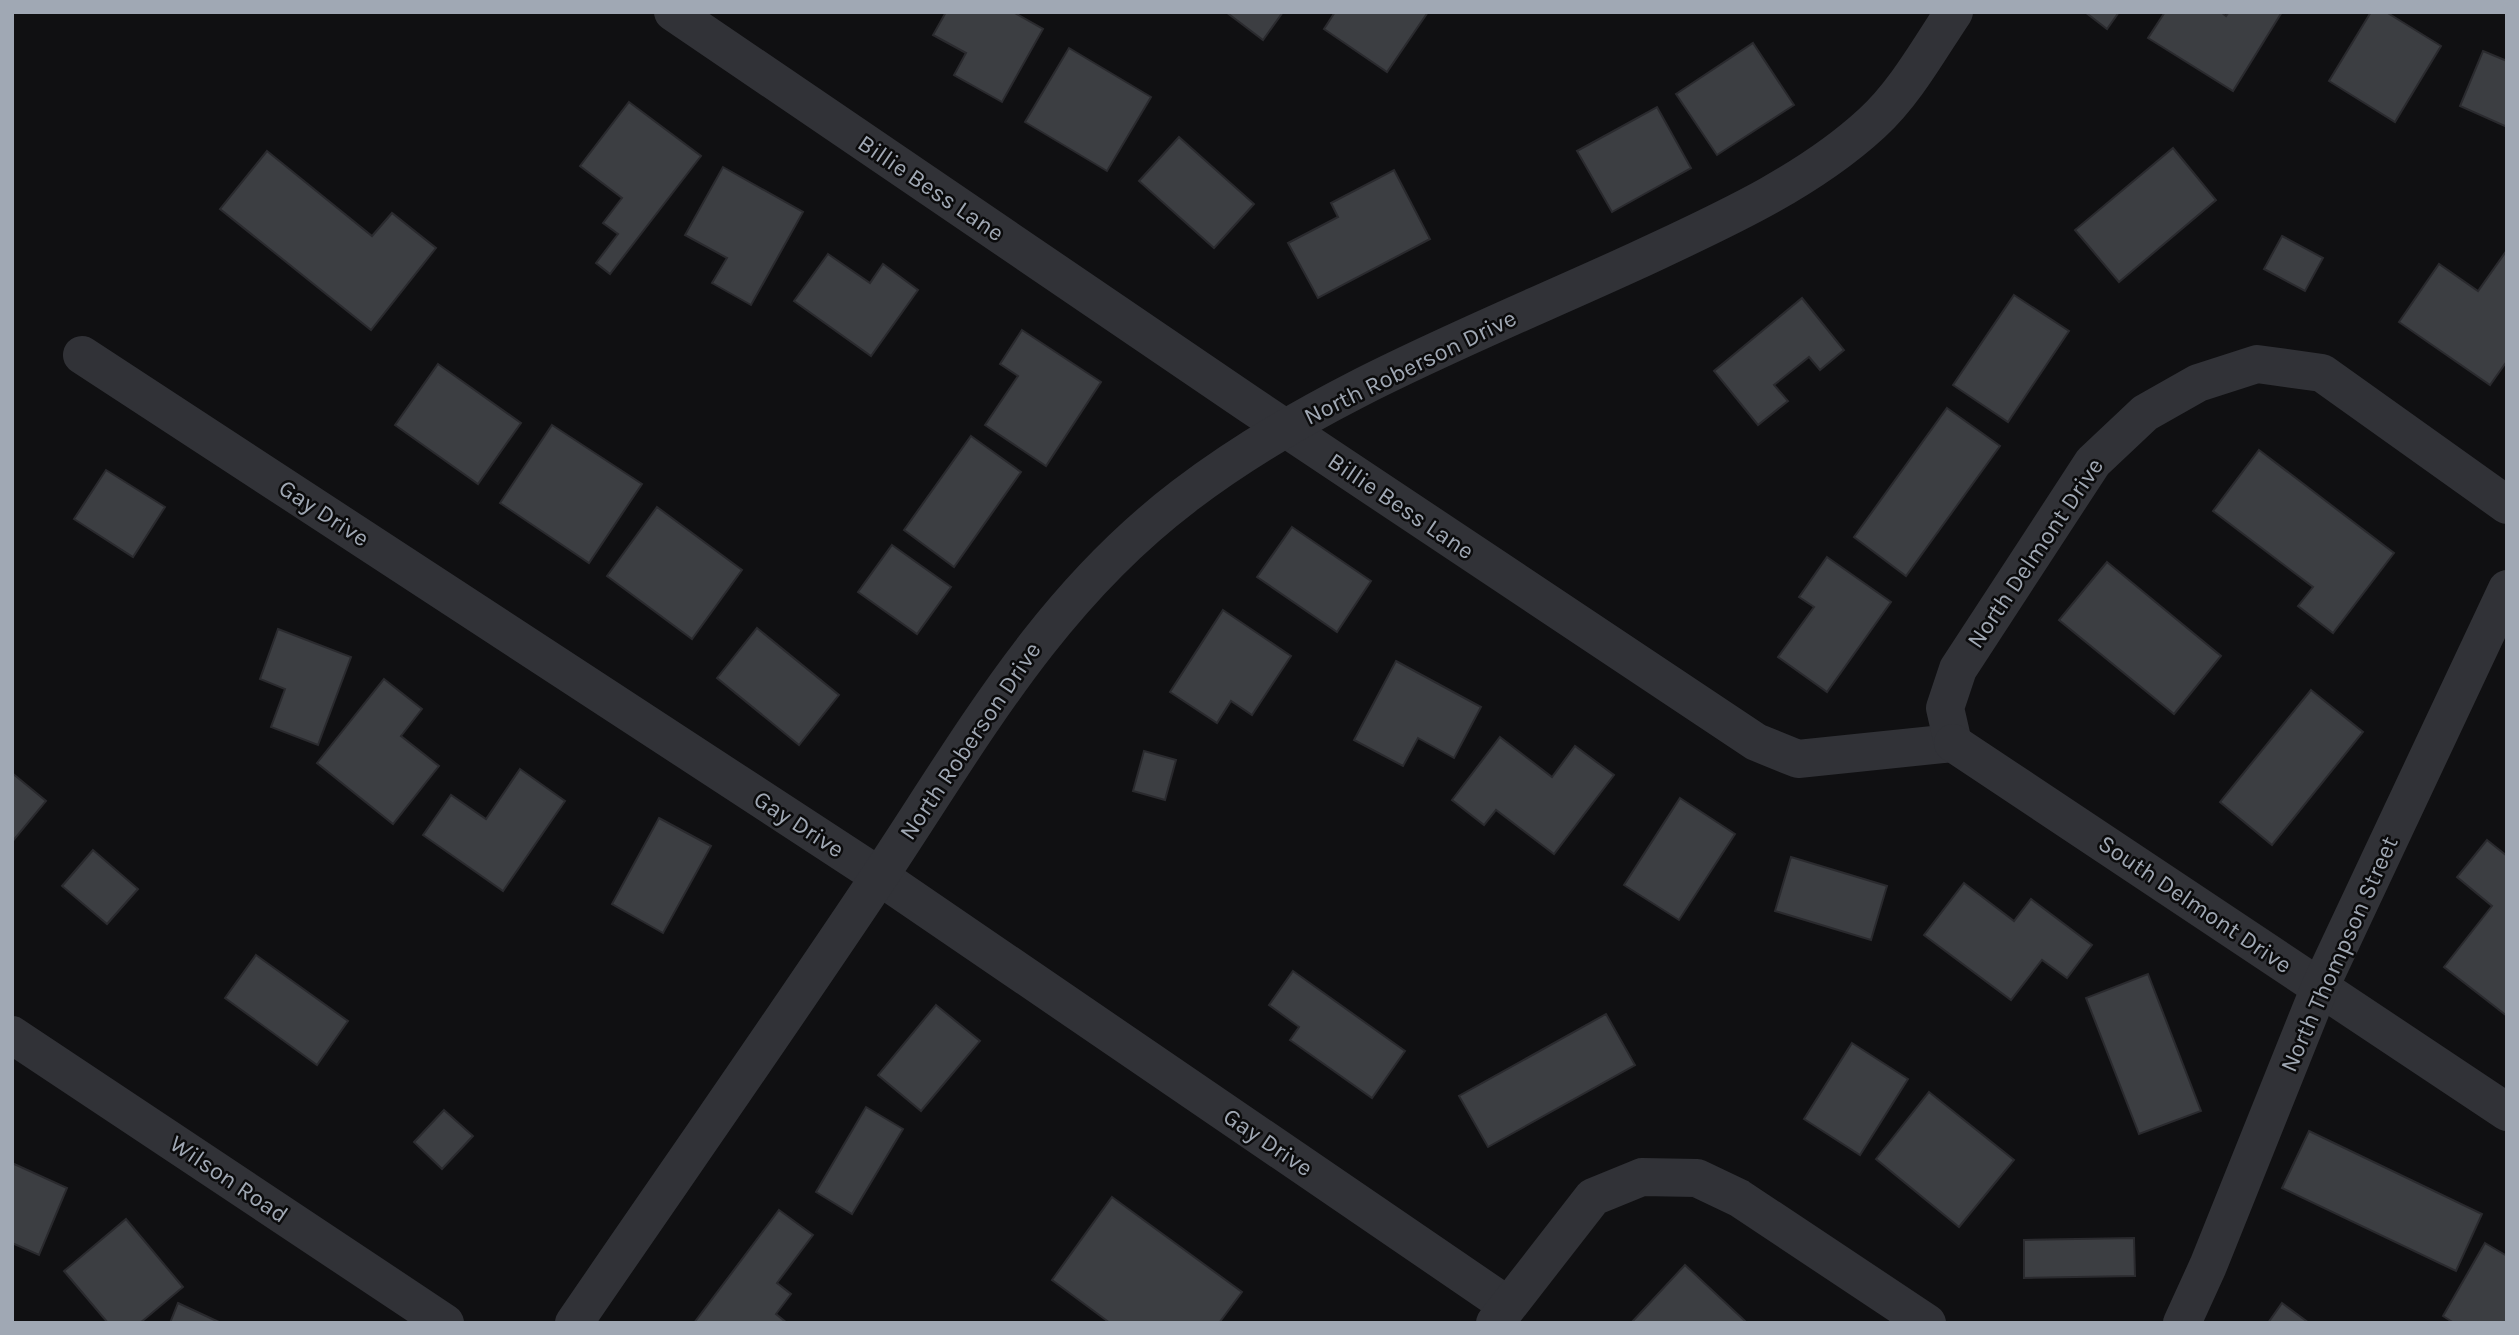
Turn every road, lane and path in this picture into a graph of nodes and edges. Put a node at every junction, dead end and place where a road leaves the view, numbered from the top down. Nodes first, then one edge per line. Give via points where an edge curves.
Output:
1 (673, 12) edge
2 (1954, 12) edge
3 (82, 355) dead end
4 (1285, 428) junction
5 (2507, 505) edge
6 (2507, 589) edge
7 (1952, 743) junction
8 (879, 876) junction
9 (2320, 987) junction
10 (12, 1035) edge
11 (2507, 1112) edge
12 (1501, 1314) edge
13 (445, 1323) edge
14 (574, 1323) edge
15 (1927, 1323) edge
16 (2182, 1323) edge

1 - 4 street, Billie Bess Lane
2 - 4 street, North Roberson Drive via 1876,120 1787,184 1697,232 1348,394
3 - 8 street, Gay Drive
4 - 7 street, Billie Bess Lane via 1756,742 1798,759
4 - 8 street, North Roberson Drive via 1184,496 1105,565 1068,605 986,709
5 - 7 street, North Delmont Drive via 2322,373 2256,364 2198,383 2145,413 2093,462 1958,669 1945,708
6 - 9 street, North Thompson Street
7 - 9 street, South Delmont Drive
8 - 12 street, Gay Drive
8 - 14 street, North Roberson Drive
9 - 11 street, South Delmont Drive
9 - 16 street, North Thompson Street
10 - 13 street, Wilson Road
12 - 15 street via 1592,1197 1642,1177 1697,1178 1739,1198

